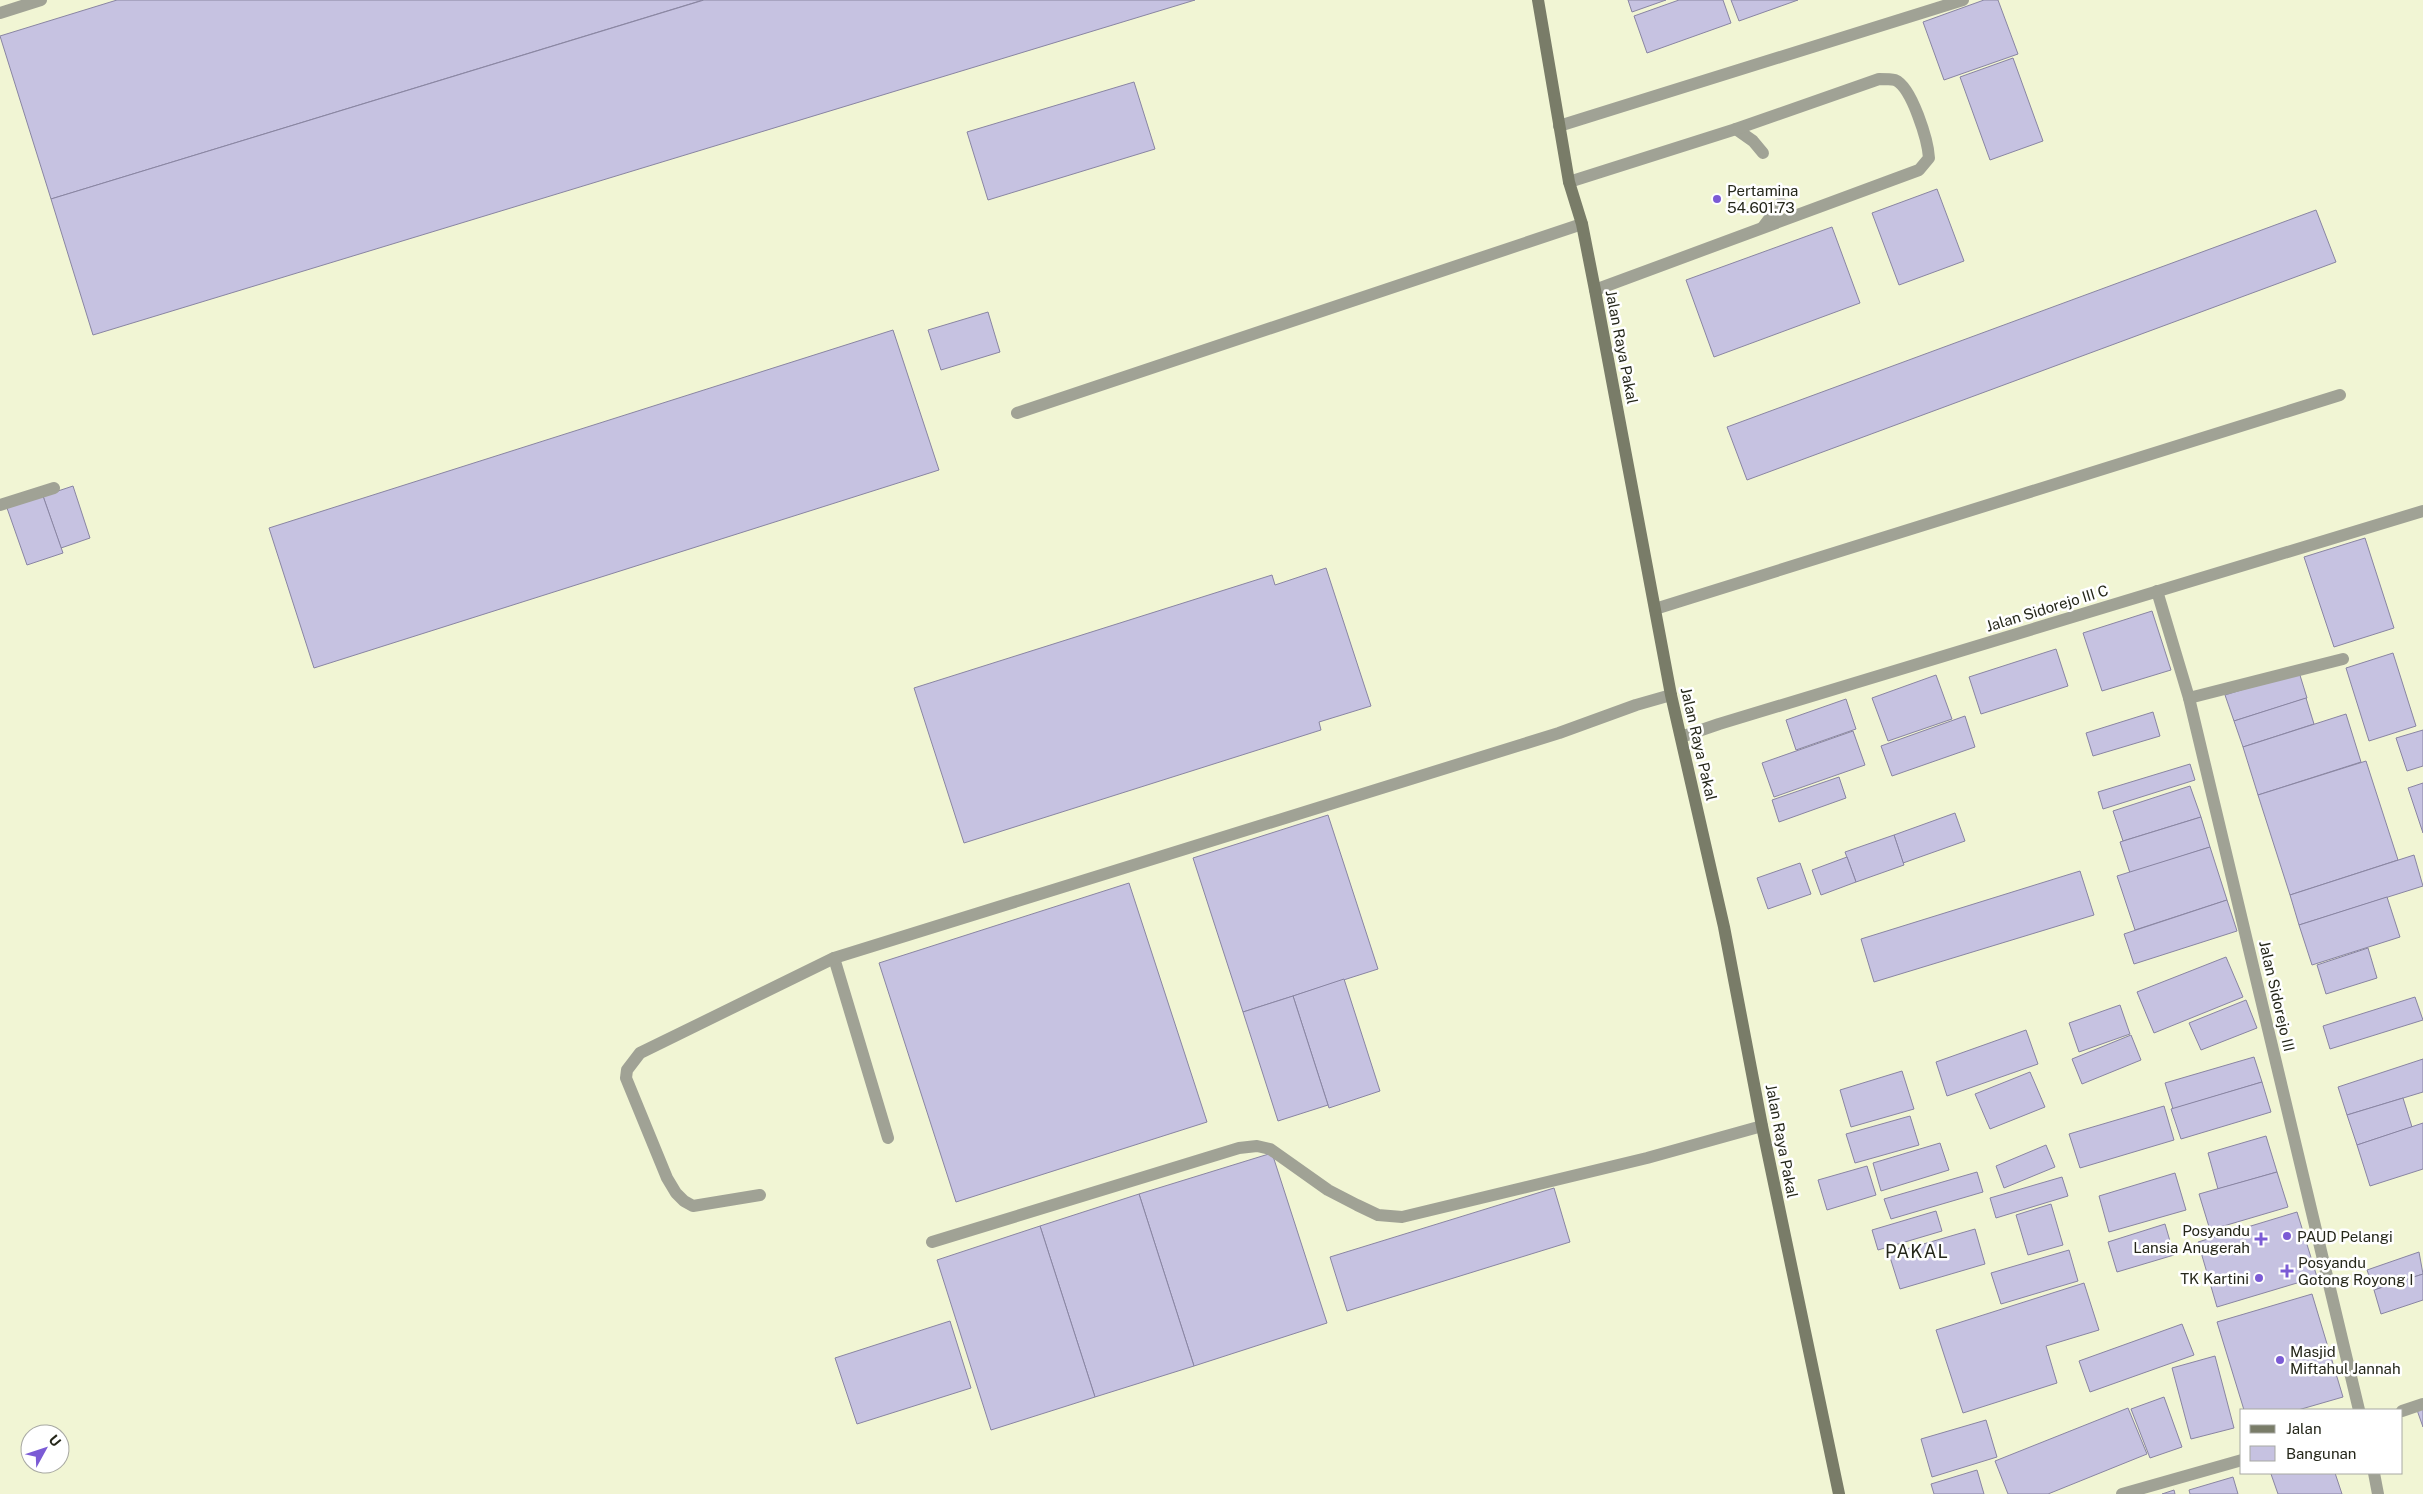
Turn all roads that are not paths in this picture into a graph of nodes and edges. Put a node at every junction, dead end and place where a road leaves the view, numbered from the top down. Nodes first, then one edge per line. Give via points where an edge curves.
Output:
1 (41, 0) edge
2 (1538, 0) edge
3 (1963, 0) edge
4 (0, 14) edge
5 (1559, 126) junction
6 (1736, 130) junction
7 (1763, 153) dead end
8 (1569, 182) junction
9 (1781, 203) dead end
10 (1582, 224) junction
11 (1763, 227) junction
12 (1595, 290) junction
13 (2340, 395) dead end
14 (1017, 413) dead end
15 (54, 488) dead end
16 (0, 505) edge
17 (2423, 511) edge
18 (2158, 591) junction
19 (1655, 609) junction
20 (2343, 659) dead end
21 (1671, 695) junction
22 (2189, 698) junction
23 (1681, 737) junction
24 (834, 958) junction
25 (1762, 1126) junction
26 (888, 1138) dead end
27 (760, 1196) dead end
28 (932, 1242) dead end
29 (2423, 1404) edge
30 (2359, 1409) edge
31 (2403, 1411) edge
32 (2240, 1461) edge
33 (2374, 1474) edge
34 (1839, 1494) edge
35 (2122, 1494) edge
36 (2378, 1494) edge

1 - 4 street
2 - 5 main road, Jalan Raya Pakal
3 - 5 street
5 - 8 main road, Jalan Raya Pakal
6 - 7 street via 1753,141
6 - 8 street
6 - 11 street via 1879,79 1895,80 1906,89 1928,143 1929,158 1919,170
8 - 10 main road, Jalan Raya Pakal
9 - 11 street
10 - 12 main road, Jalan Raya Pakal
10 - 14 street
11 - 12 street
12 - 19 main road, Jalan Raya Pakal
13 - 19 street
15 - 16 street
17 - 18 street, Jalan Sidorejo III C
18 - 22 street, Jalan Sidorejo III
18 - 23 street, Jalan Sidorejo III C
19 - 21 main road, Jalan Raya Pakal
20 - 22 street
21 - 23 main road, Jalan Raya Pakal
21 - 24 street via 1559,733
22 - 30 street, Jalan Sidorejo III
23 - 25 main road, Jalan Raya Pakal via 1724,927
24 - 26 street
24 - 27 street via 640,1053 627,1070 626,1078 667,1178 684,1201 693,1206
25 - 28 street via 1402,1217 1378,1215 1357,1205 1328,1190 1270,1149 1257,1146 1238,1148
25 - 34 main road, Jalan Raya Pakal
29 - 31 street
32 - 35 street
33 - 36 street

